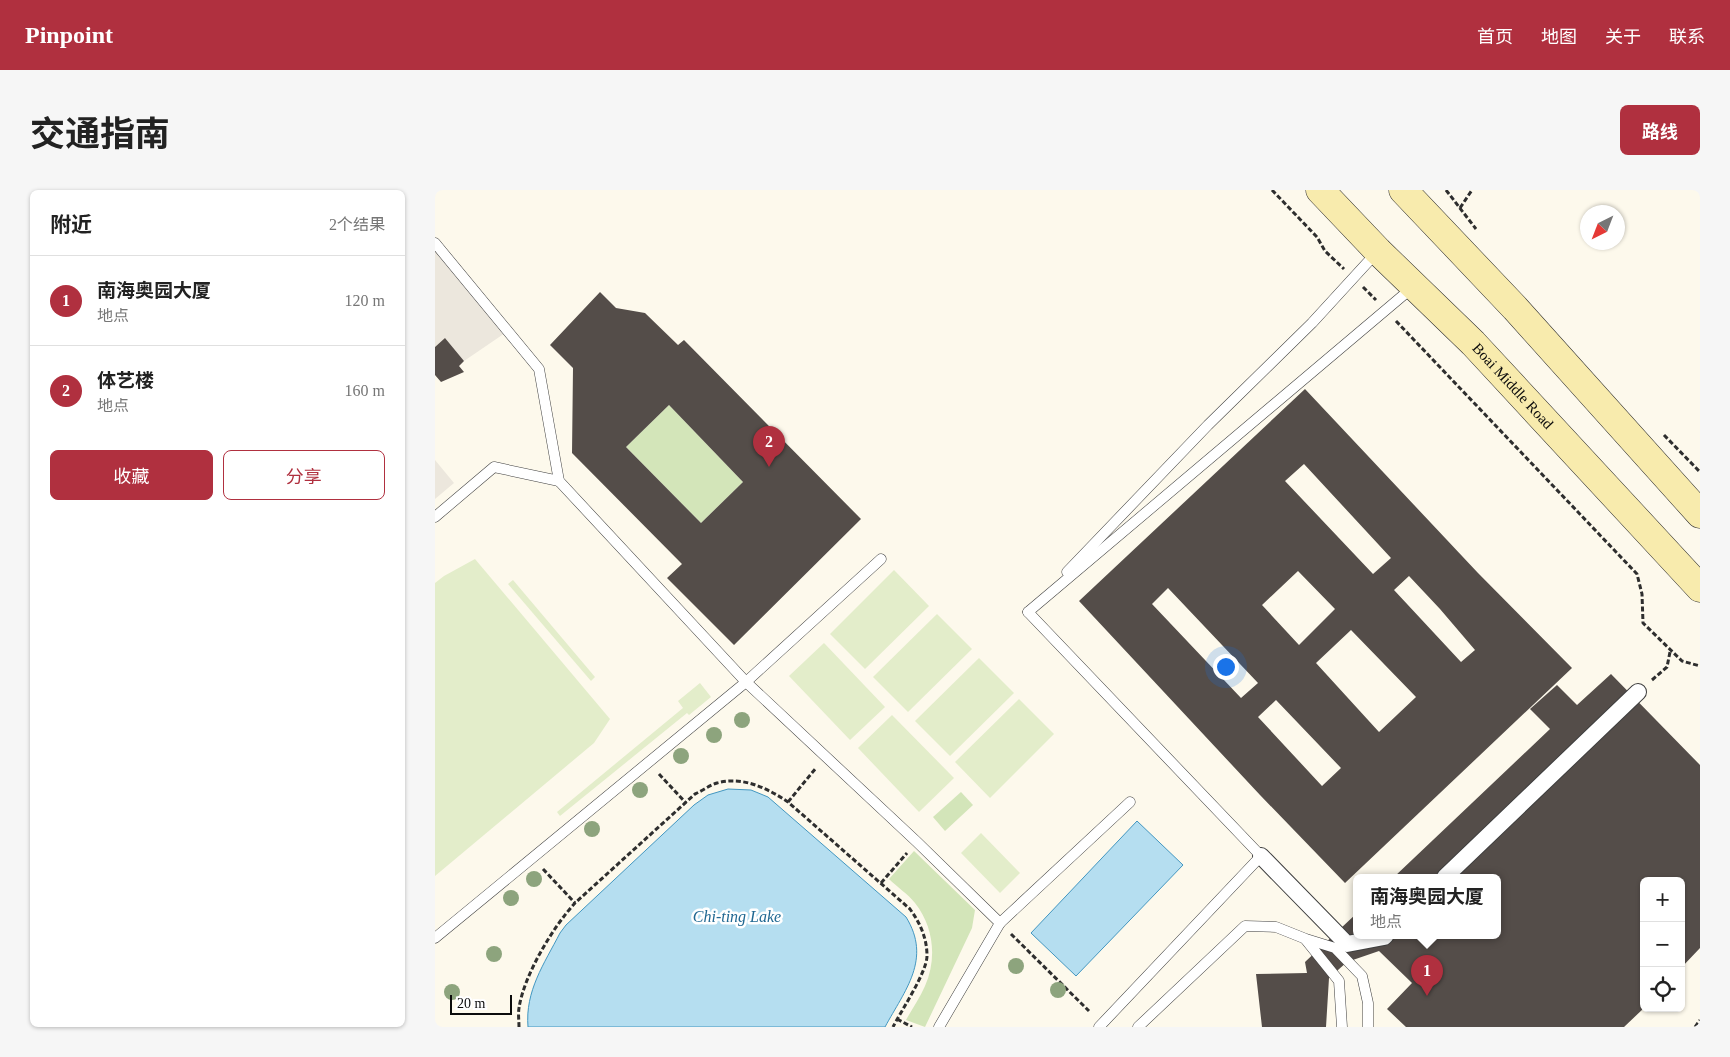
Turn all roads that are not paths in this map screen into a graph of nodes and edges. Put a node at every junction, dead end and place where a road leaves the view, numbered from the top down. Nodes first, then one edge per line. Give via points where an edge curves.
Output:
1 (1320, 190) edge
2 (1403, 190) edge
3 (435, 243) edge
4 (1378, 251) junction
5 (1414, 286) junction
6 (559, 481) junction
7 (1700, 514) edge
8 (435, 517) edge
9 (881, 559) dead end
10 (1700, 588) edge
11 (1028, 612) junction
12 (746, 682) junction
13 (1638, 692) dead end
14 (1130, 802) dead end
15 (1261, 856) junction
16 (1448, 874) edge
17 (1000, 923) junction
18 (435, 938) edge
19 (1373, 939) edge
20 (1306, 940) junction
21 (939, 1027) edge
22 (1099, 1027) edge
23 (1138, 1027) edge
24 (1342, 1027) edge
25 (1368, 1027) edge

1 - 4 main road, Boai Middle Road
2 - 7 main road via 1515,308
3 - 6 lane via 539,370
4 - 5 main road, Boai Middle Road
4 - 11 lane
5 - 10 main road, Boai Middle Road via 1479,350
5 - 11 lane
6 - 8 lane via 494,467
6 - 12 lane
9 - 12 lane
11 - 15 lane
12 - 17 lane
12 - 18 lane
13 - 16 street
14 - 17 lane
15 - 19 street via 1347,944
15 - 22 lane
17 - 21 lane
20 - 23 lane via 1276,926 1245,926
20 - 24 lane via 1339,981
20 - 25 lane via 1335,948 1362,976 1368,1003

